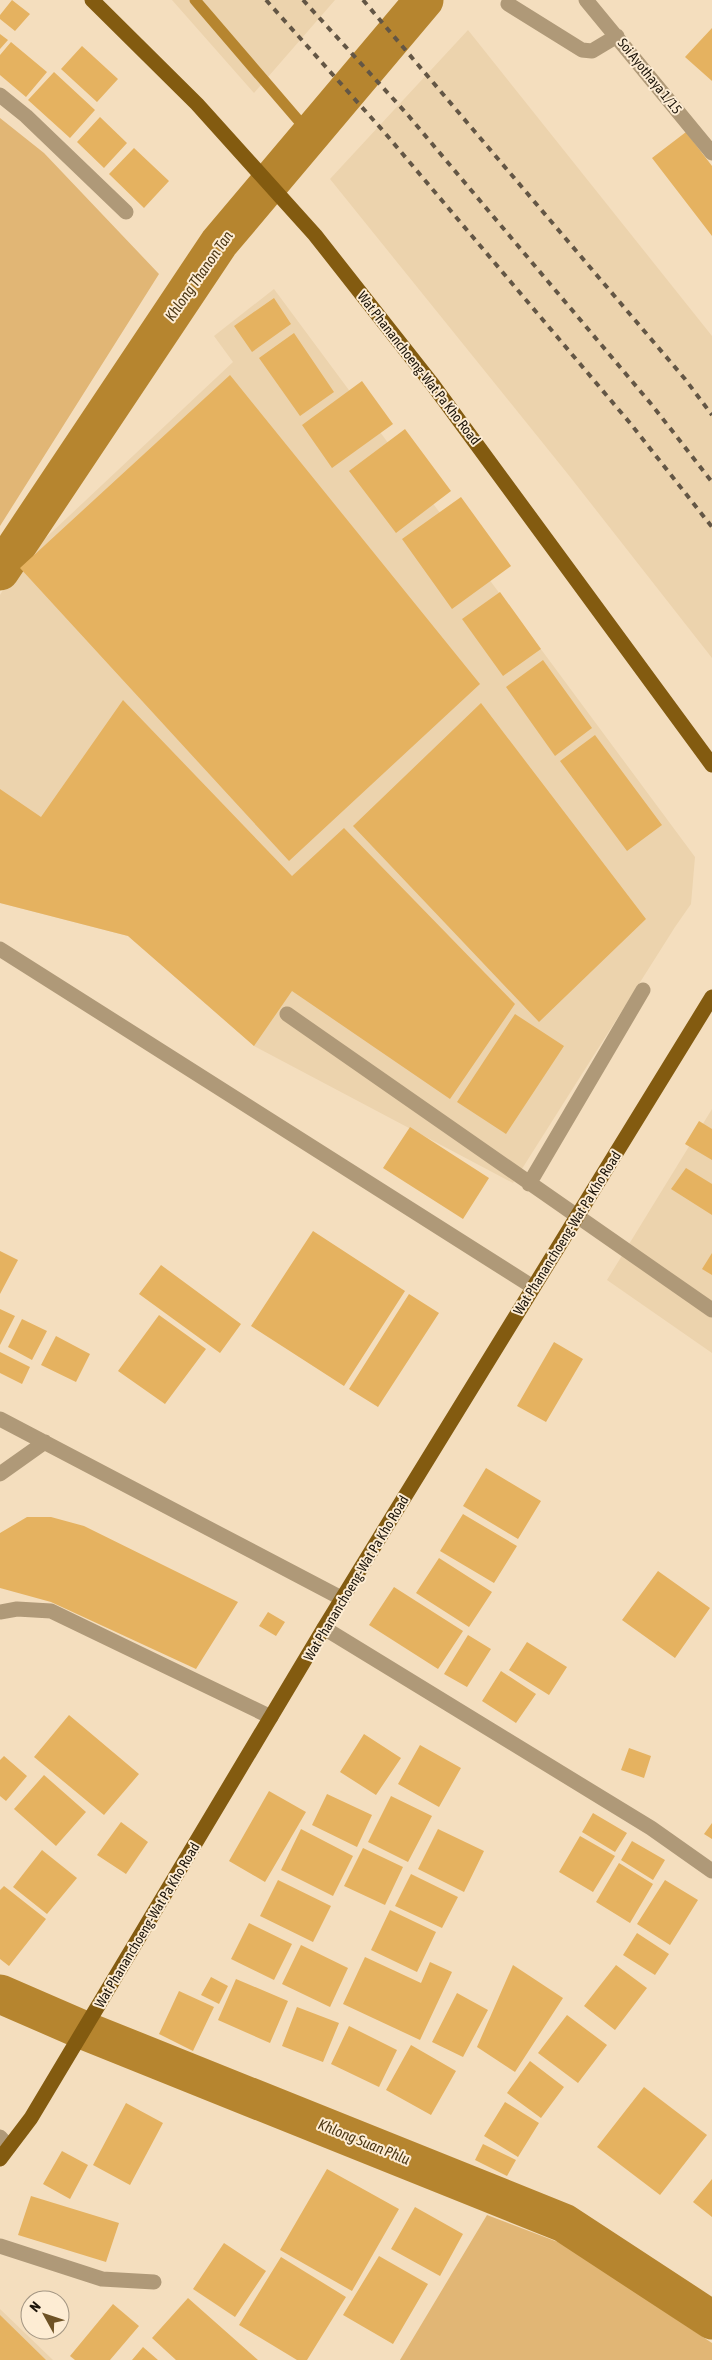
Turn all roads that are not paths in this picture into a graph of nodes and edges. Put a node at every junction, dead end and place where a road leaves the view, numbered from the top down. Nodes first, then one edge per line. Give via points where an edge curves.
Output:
1 (92, 0) edge
2 (586, 0) edge
3 (508, 4) dead end
4 (617, 36) junction
5 (0, 96) edge
6 (712, 154) edge
7 (126, 212) dead end
8 (712, 765) edge
9 (0, 949) edge
10 (643, 990) dead end
11 (712, 997) edge
12 (288, 1014) dead end
13 (529, 1184) junction
14 (577, 1217) junction
15 (534, 1287) junction
16 (712, 1310) edge
17 (0, 1420) edge
18 (45, 1442) junction
19 (0, 1474) edge
20 (343, 1599) junction
21 (0, 1612) edge
22 (324, 1628) junction
23 (271, 1717) junction
24 (712, 1871) edge
25 (3, 2147) edge
26 (0, 2246) edge
27 (154, 2282) dead end

1 - 8 main road, Wat Phananchoeng-Wat Pa Kho Road via 197,104 315,235 433,385
2 - 4 street, Soi Ayothaya 1/15
3 - 4 street via 582,50 592,51
4 - 6 street, Soi Ayothaya 1/15
5 - 7 street via 26,116
9 - 15 street
10 - 13 street
11 - 14 main road, Wat Phananchoeng-Wat Pa Kho Road
12 - 13 street
13 - 14 street
14 - 15 main road, Wat Phananchoeng-Wat Pa Kho Road
14 - 16 street
15 - 20 main road, Wat Phananchoeng-Wat Pa Kho Road
17 - 18 street
18 - 19 street
18 - 20 street
20 - 22 main road, Wat Phananchoeng-Wat Pa Kho Road
21 - 23 street via 18,1609 51,1611
22 - 23 main road, Wat Phananchoeng-Wat Pa Kho Road
22 - 24 street via 651,1828
23 - 25 main road, Wat Phananchoeng-Wat Pa Kho Road via 31,2118
26 - 27 street via 102,2279

